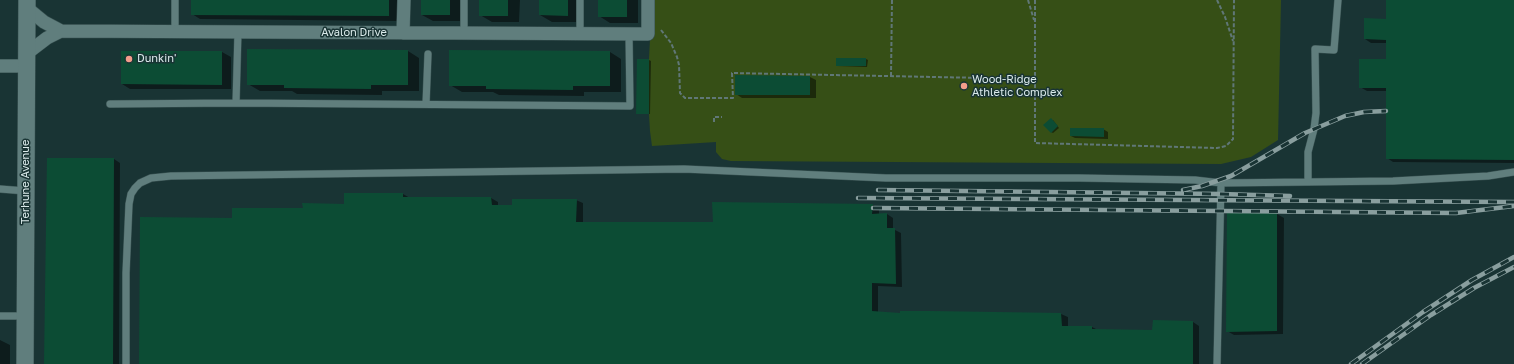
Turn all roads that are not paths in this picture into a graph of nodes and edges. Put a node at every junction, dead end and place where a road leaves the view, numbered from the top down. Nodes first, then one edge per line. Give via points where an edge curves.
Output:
1 (175, 0) edge
2 (404, 0) edge
3 (464, 0) edge
4 (580, 0) edge
5 (648, 0) edge
6 (1338, 0) edge
7 (27, 4) edge
8 (61, 31) junction
9 (175, 32) junction
10 (238, 32) junction
11 (403, 33) junction
12 (464, 33) junction
13 (580, 34) junction
14 (629, 34) junction
15 (428, 54) dead end
16 (27, 60) junction
17 (0, 66) edge
18 (236, 102) junction
19 (110, 104) dead end
20 (426, 104) junction
21 (1514, 172) edge
22 (1308, 182) junction
23 (1221, 183) junction
24 (0, 189) edge
25 (26, 191) junction
26 (0, 316) edge
27 (25, 316) junction
28 (25, 364) edge
29 (126, 364) edge
30 (1217, 364) edge

1 - 9 lane
2 - 11 street
3 - 12 lane
4 - 13 lane
5 - 14 street, Avalon Drive via 648,34
6 - 22 lane via 1334,50 1315,49 1316,113 1308,152
7 - 8 street, Avalon Drive via 44,22
7 - 16 street, Terhune Avenue
8 - 9 street, Avalon Drive
8 - 16 street, Avalon Drive via 47,38
9 - 10 street, Avalon Drive
10 - 11 street, Avalon Drive
10 - 18 lane
11 - 12 street, Avalon Drive
12 - 13 street, Avalon Drive
13 - 14 street, Avalon Drive
14 - 20 lane via 630,106
15 - 20 lane
16 - 17 street
16 - 25 street, Terhune Avenue
18 - 19 lane
18 - 20 lane
21 - 22 lane via 1488,176 1393,181
22 - 23 lane
23 - 29 lane via 1195,180 1079,178 886,178 684,169 151,178 135,188 129,204
23 - 30 lane
24 - 25 lane
25 - 27 street, Terhune Avenue
26 - 27 lane
27 - 28 street, Terhune Avenue

